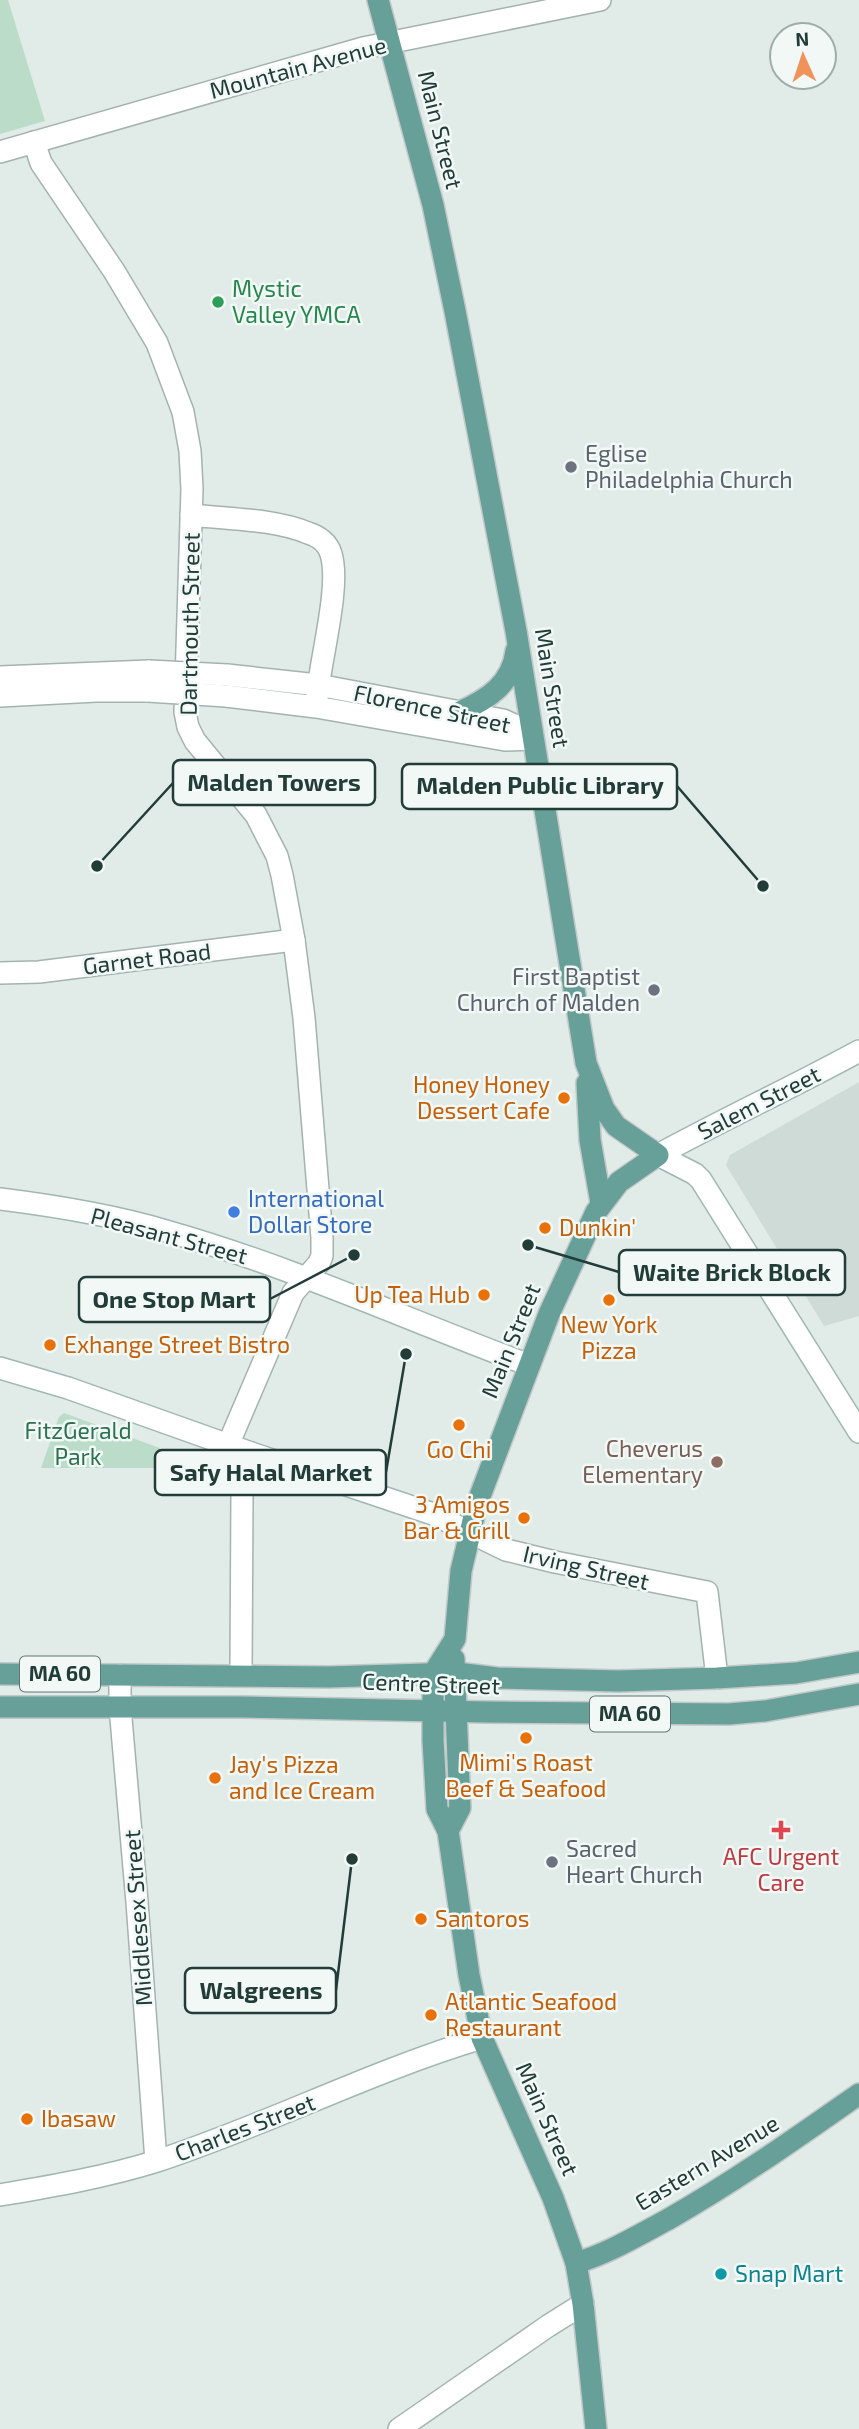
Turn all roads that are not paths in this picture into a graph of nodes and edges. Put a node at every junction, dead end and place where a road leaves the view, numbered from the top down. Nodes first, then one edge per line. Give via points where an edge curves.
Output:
1 (378, 0) edge
2 (600, 0) edge
3 (390, 42) junction
4 (34, 142) junction
5 (0, 152) edge
6 (191, 515) junction
7 (516, 631) junction
8 (0, 677) edge
9 (149, 681) junction
10 (0, 696) edge
11 (317, 696) junction
12 (460, 712) junction
13 (533, 739) junction
14 (294, 940) junction
15 (0, 973) edge
16 (859, 1051) edge
17 (586, 1063) junction
18 (658, 1155) junction
19 (0, 1199) edge
20 (601, 1203) junction
21 (304, 1277) junction
22 (529, 1365) junction
23 (0, 1368) edge
24 (859, 1432) edge
25 (228, 1445) junction
26 (251, 1453) junction
27 (469, 1532) junction
28 (453, 1646) junction
29 (859, 1662) edge
30 (457, 1673) junction
31 (0, 1674) edge
32 (433, 1674) junction
33 (120, 1675) junction
34 (241, 1675) junction
35 (717, 1678) junction
36 (859, 1693) edge
37 (0, 1707) edge
38 (120, 1707) junction
39 (432, 1710) junction
40 (457, 1711) junction
41 (449, 1830) junction
42 (482, 2038) junction
43 (859, 2094) edge
44 (156, 2161) junction
45 (0, 2195) edge
46 (576, 2263) junction
47 (583, 2304) junction
48 (399, 2429) edge
49 (596, 2429) edge

1 - 3 main road, Main Street
2 - 3 street, Mountain Avenue
3 - 4 street, Mountain Avenue
3 - 7 main road, Main Street via 443,251
4 - 5 street, Mountain Avenue
4 - 6 street, Dartmouth Street via 41,163 157,343 188,433
6 - 11 street via 292,528 326,544 332,555 333,576
6 - 14 street, Dartmouth Street via 185,684 188,727 268,836 282,875
7 - 12 main road via 509,676 496,692
7 - 13 main road, Main Street
8 - 9 street, Florence Street
9 - 10 street, Florence Street
9 - 11 street, Florence Street, bridge
11 - 12 street, Florence Street
11 - 13 street, Florence Street via 505,740
12 - 13 street, Florence Street via 513,723
13 - 17 main road, Main Street
14 - 15 street, Garnet Road
14 - 21 street, Dartmouth Street via 323,1247 319,1263
16 - 18 street, Salem Street
17 - 18 main road, Main Street via 604,1109 616,1126
17 - 20 main road via 590,1140
18 - 20 main road, Main Street via 626,1176
18 - 24 street via 701,1180
19 - 21 street, Pleasant Street via 165,1230
20 - 22 main road, Main Street
21 - 22 street, Pleasant Street
21 - 25 street
22 - 27 main road, Main Street
23 - 25 street, Irving Street
25 - 26 street, Irving Street
26 - 27 street, Irving Street via 433,1514
26 - 34 street via 242,1495
27 - 28 main road, Main Street
27 - 35 street, Irving Street via 506,1550 707,1592
28 - 30 main road, Main Street
28 - 32 main road, Main Street
29 - 35 main road, Centre Street / MA 60 via 796,1673
30 - 32 main road, Centre Street / MA 60
30 - 35 main road, Centre Street / MA 60 via 537,1680
30 - 40 main road, Main Street
31 - 33 main road, Centre Street / MA 60
32 - 34 main road, Centre Street / MA 60
32 - 39 main road, Main Street
33 - 34 main road, Centre Street / MA 60
33 - 38 street, Middlesex Street
36 - 40 main road, Centre Street / MA 60 via 729,1713
37 - 38 main road, Centre Street / MA 60
38 - 39 main road, Centre Street / MA 60
38 - 44 street, Middlesex Street
39 - 40 main road, Centre Street / MA 60
39 - 41 main road, Main Street via 437,1809
40 - 41 main road, Main Street via 460,1808
41 - 42 main road, Main Street
42 - 44 street, Charles Street
42 - 46 main road, Main Street via 553,2198
43 - 46 main road, Eastern Avenue via 709,2195 623,2244
44 - 45 street, Charles Street
46 - 47 main road, Main Street
47 - 48 street
47 - 49 main road, Main Street

